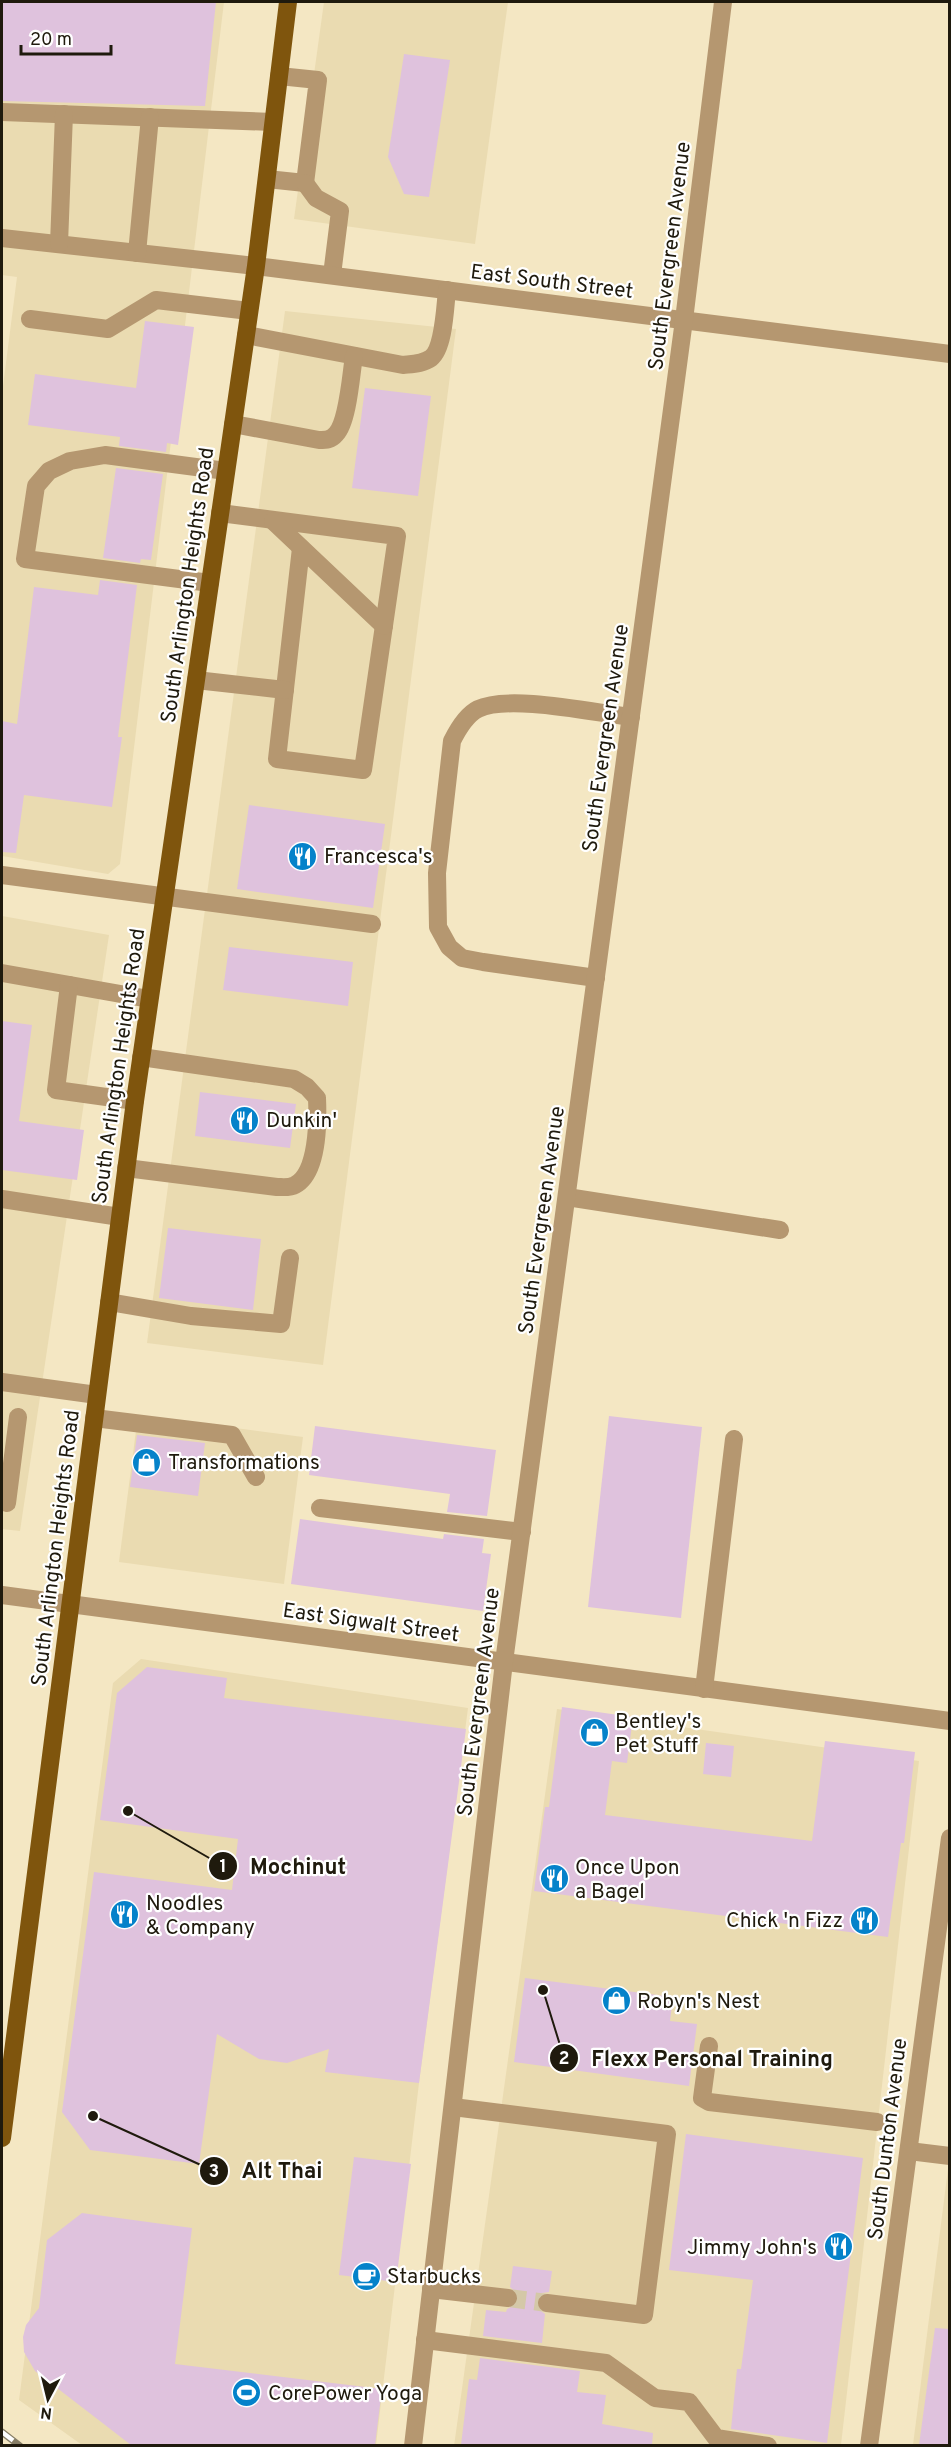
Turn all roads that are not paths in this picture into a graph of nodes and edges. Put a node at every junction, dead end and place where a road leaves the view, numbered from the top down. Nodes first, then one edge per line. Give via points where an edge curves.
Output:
1 (288, 2) edge
2 (723, 2) edge
3 (279, 76) junction
4 (2, 112) edge
5 (64, 114) junction
6 (150, 117) junction
7 (273, 122) junction
8 (267, 179) junction
9 (305, 183) junction
10 (2, 238) edge
11 (59, 244) junction
12 (137, 253) junction
13 (256, 266) junction
14 (332, 275) junction
15 (447, 290) junction
16 (249, 311) junction
17 (30, 320) dead end
18 (684, 320) junction
19 (246, 335) junction
20 (950, 354) edge
21 (354, 356) junction
22 (233, 424) junction
23 (226, 471) junction
24 (220, 513) junction
25 (273, 521) junction
26 (301, 548) junction
27 (210, 583) junction
28 (384, 626) junction
29 (196, 680) junction
30 (285, 690) junction
31 (631, 717) junction
32 (2, 875) edge
33 (164, 896) junction
34 (372, 924) dead end
35 (2, 973) edge
36 (596, 978) junction
37 (69, 985) junction
38 (149, 999) junction
39 (141, 1057) junction
40 (135, 1101) junction
41 (126, 1168) junction
42 (567, 1197) junction
43 (2, 1199) edge
44 (120, 1218) junction
45 (780, 1230) dead end
46 (290, 1258) dead end
47 (109, 1302) junction
48 (2, 1382) edge
49 (97, 1395) junction
50 (18, 1417) dead end
51 (94, 1418) junction
52 (734, 1439) dead end
53 (256, 1477) dead end
54 (7, 1503) dead end
55 (320, 1508) dead end
56 (522, 1532) junction
57 (2, 1595) edge
58 (70, 1604) junction
59 (504, 1662) junction
60 (704, 1689) junction
61 (950, 1721) edge
62 (950, 1838) edge
63 (948, 1868) edge
64 (709, 2046) dead end
65 (453, 2107) junction
66 (877, 2122) dead end
67 (2, 2138) edge
68 (909, 2151) junction
69 (950, 2156) edge
70 (431, 2289) junction
71 (508, 2298) tunnel mouth
72 (547, 2303) tunnel mouth
73 (425, 2340) junction
74 (413, 2445) edge
75 (768, 2445) edge
76 (869, 2445) edge

1 - 3 main road, South Arlington Heights Road
2 - 18 street, South Evergreen Avenue
3 - 7 main road, South Arlington Heights Road
3 - 9 street via 318,81
4 - 5 street
5 - 6 street
5 - 11 street
6 - 7 street
6 - 12 street
7 - 8 main road, South Arlington Heights Road
8 - 9 street
8 - 13 main road, South Arlington Heights Road
9 - 14 street via 316,198 340,211
10 - 11 street, East South Street
11 - 12 street, East South Street
12 - 13 street, East South Street
13 - 14 street, East South Street
13 - 16 main road, South Arlington Heights Road
14 - 15 street, East South Street
15 - 18 street, East South Street
15 - 21 street via 440,341 432,357 403,365
16 - 17 street via 156,300 108,329
16 - 19 main road, South Arlington Heights Road
18 - 20 street, East South Street
18 - 31 street, South Evergreen Avenue
19 - 21 street
19 - 22 main road, South Arlington Heights Road
21 - 22 street via 343,420 330,440
22 - 23 main road, South Arlington Heights Road
23 - 24 main road, South Arlington Heights Road
23 - 27 street via 105,455 70,461 49,471 36,486 25,559
24 - 25 street
24 - 27 main road, South Arlington Heights Road
25 - 26 street
25 - 28 street via 397,536
26 - 28 street
26 - 30 street
27 - 29 main road, South Arlington Heights Road
28 - 30 street via 363,770 277,759
29 - 30 street
29 - 33 main road, South Arlington Heights Road
31 - 36 street, South Evergreen Avenue
31 - 36 street via 495,703 477,710 460,725 452,741 438,873 438,927 448,947 462,958
32 - 33 street
33 - 34 street
33 - 38 main road, South Arlington Heights Road
35 - 37 street
36 - 42 street, South Evergreen Avenue
37 - 38 street
37 - 40 street via 56,1090
38 - 39 main road, South Arlington Heights Road
39 - 40 main road, South Arlington Heights Road
39 - 41 street via 294,1080 317,1098 318,1119 305,1178 293,1187
40 - 41 main road, South Arlington Heights Road
41 - 44 main road, South Arlington Heights Road
42 - 45 street
42 - 56 street, South Evergreen Avenue
43 - 44 street
44 - 47 main road, South Arlington Heights Road
46 - 47 street via 281,1323 191,1317
47 - 49 main road, South Arlington Heights Road
48 - 49 street
49 - 51 main road, South Arlington Heights Road
50 - 54 street
51 - 53 street via 232,1435
51 - 58 main road, South Arlington Heights Road
52 - 60 street
55 - 56 street
56 - 59 street, South Evergreen Avenue
57 - 58 street, East Sigwalt Street
58 - 59 street, East Sigwalt Street
58 - 67 main road, South Arlington Heights Road
59 - 60 street, East Sigwalt Street
59 - 65 street, South Evergreen Avenue
60 - 61 street, East Sigwalt Street
62 - 63 street, South Dunton Avenue
63 - 68 street, South Dunton Avenue
64 - 66 street via 702,2098 710,2102
65 - 70 street, South Evergreen Avenue
65 - 72 street via 667,2134 644,2315
68 - 69 street
68 - 76 street, South Dunton Avenue
70 - 71 street
70 - 73 street, South Evergreen Avenue
73 - 74 street, South Evergreen Avenue
73 - 75 street via 606,2363 655,2398 689,2402 716,2438

